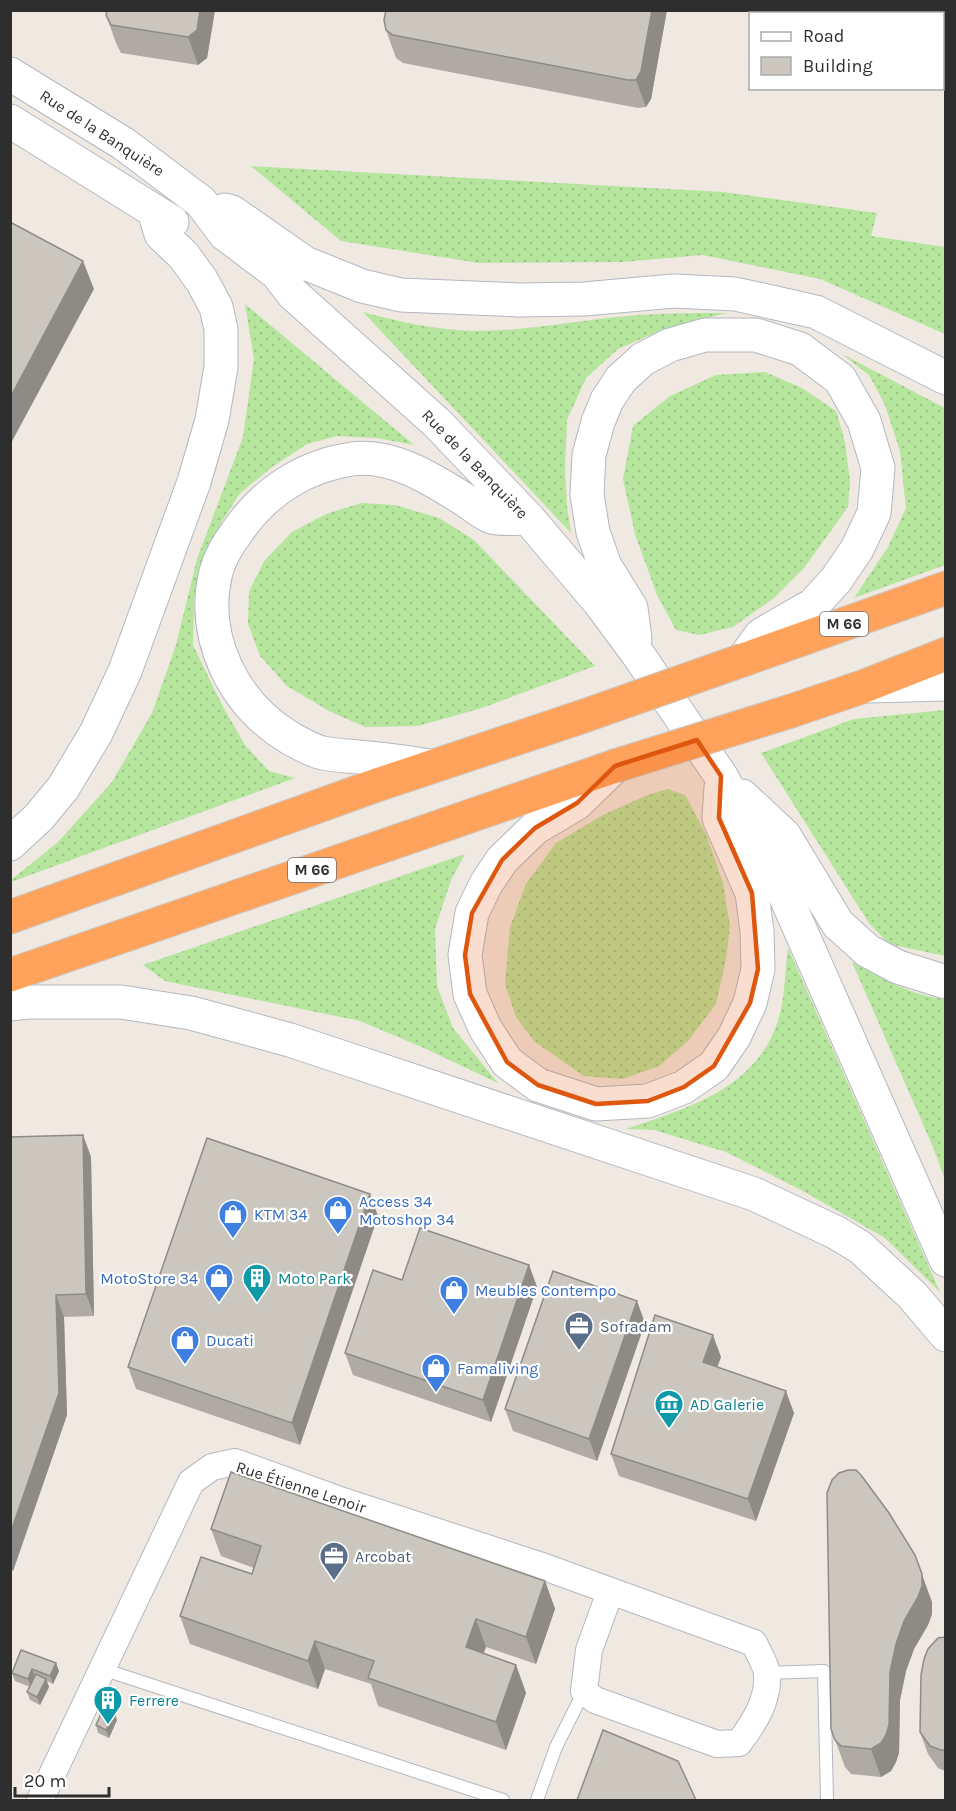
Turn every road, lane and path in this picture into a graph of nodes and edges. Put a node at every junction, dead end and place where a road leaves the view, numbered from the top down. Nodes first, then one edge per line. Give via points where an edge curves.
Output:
1 (10, 74) edge
2 (10, 121) edge
3 (201, 202) junction
4 (154, 211) junction
5 (293, 294) junction
6 (945, 378) edge
7 (528, 518) junction
8 (945, 588) edge
9 (637, 653) junction
10 (945, 654) edge
11 (743, 660) junction
12 (945, 684) edge
13 (862, 687) junction
14 (431, 766) junction
15 (615, 766) junction
16 (721, 776) junction
17 (10, 844) edge
18 (10, 917) edge
19 (10, 975) edge
20 (945, 982) edge
21 (10, 1004) edge
22 (945, 1260) edge
23 (945, 1335) edge
24 (610, 1592) junction
25 (102, 1669) junction
26 (767, 1672) junction
27 (585, 1691) junction
28 (40, 1800) edge
29 (503, 1800) edge
30 (537, 1800) edge
31 (827, 1800) edge

1 - 3 main road, Rue de la Banquière via 124,144
2 - 4 main road, Rue de la Banquière
3 - 5 main road, Rue de la Banquière via 225,234 277,273
3 - 6 main road via 232,212 305,263 362,286 401,295 520,300 674,291 735,294 816,312
4 - 5 main road, Rue de la Banquière via 270,287
4 - 17 main road via 161,234 184,256 216,306 221,329 221,367 212,420 126,671 106,713 63,788
5 - 7 main road, Rue de la Banquière via 437,423
7 - 9 main road, Rue de la Banquière
7 - 14 main road, M 66 via 492,517 428,477 402,466 354,459 323,466 290,480 265,498 226,547 217,570 212,593 216,645 226,671 261,716 289,738 321,753
8 - 11 highway, M 66
9 - 11 main road, M 66 via 631,608 605,566 593,532 587,495 589,455 598,422 621,379 643,358 705,335 756,334 800,349 840,379 864,421 878,468 874,513 836,580 813,605 761,635
9 - 16 main road, Rue de la Banquière
10 - 13 highway, M 66
11 - 14 highway, M 66, bridge
12 - 13 main road, M 66
13 - 15 highway, M 66, bridge
14 - 18 highway, M 66
15 - 16 main road, M 66 via 577,803 535,828 502,860 472,913 465,955 470,994 485,1028 507,1062 538,1085 596,1104 648,1101 684,1087 714,1066 750,1003 758,969 757,931 752,892 719,818
15 - 19 highway, M 66
16 - 20 main road via 784,835 838,924 868,951 898,967
16 - 22 main road via 784,893
21 - 23 main road via 121,1002 191,1013 290,1040 754,1194 860,1247 912,1295
24 - 25 street, Rue Étienne Lenoir via 235,1462 212,1467 191,1482
24 - 26 street, Rue Étienne Lenoir via 754,1643
24 - 27 street via 590,1650
25 - 28 street, Rue Étienne Lenoir
25 - 29 lane
26 - 27 street via 765,1698 753,1725 739,1743 717,1744 595,1700
26 - 31 lane via 824,1671
27 - 30 lane via 556,1747

